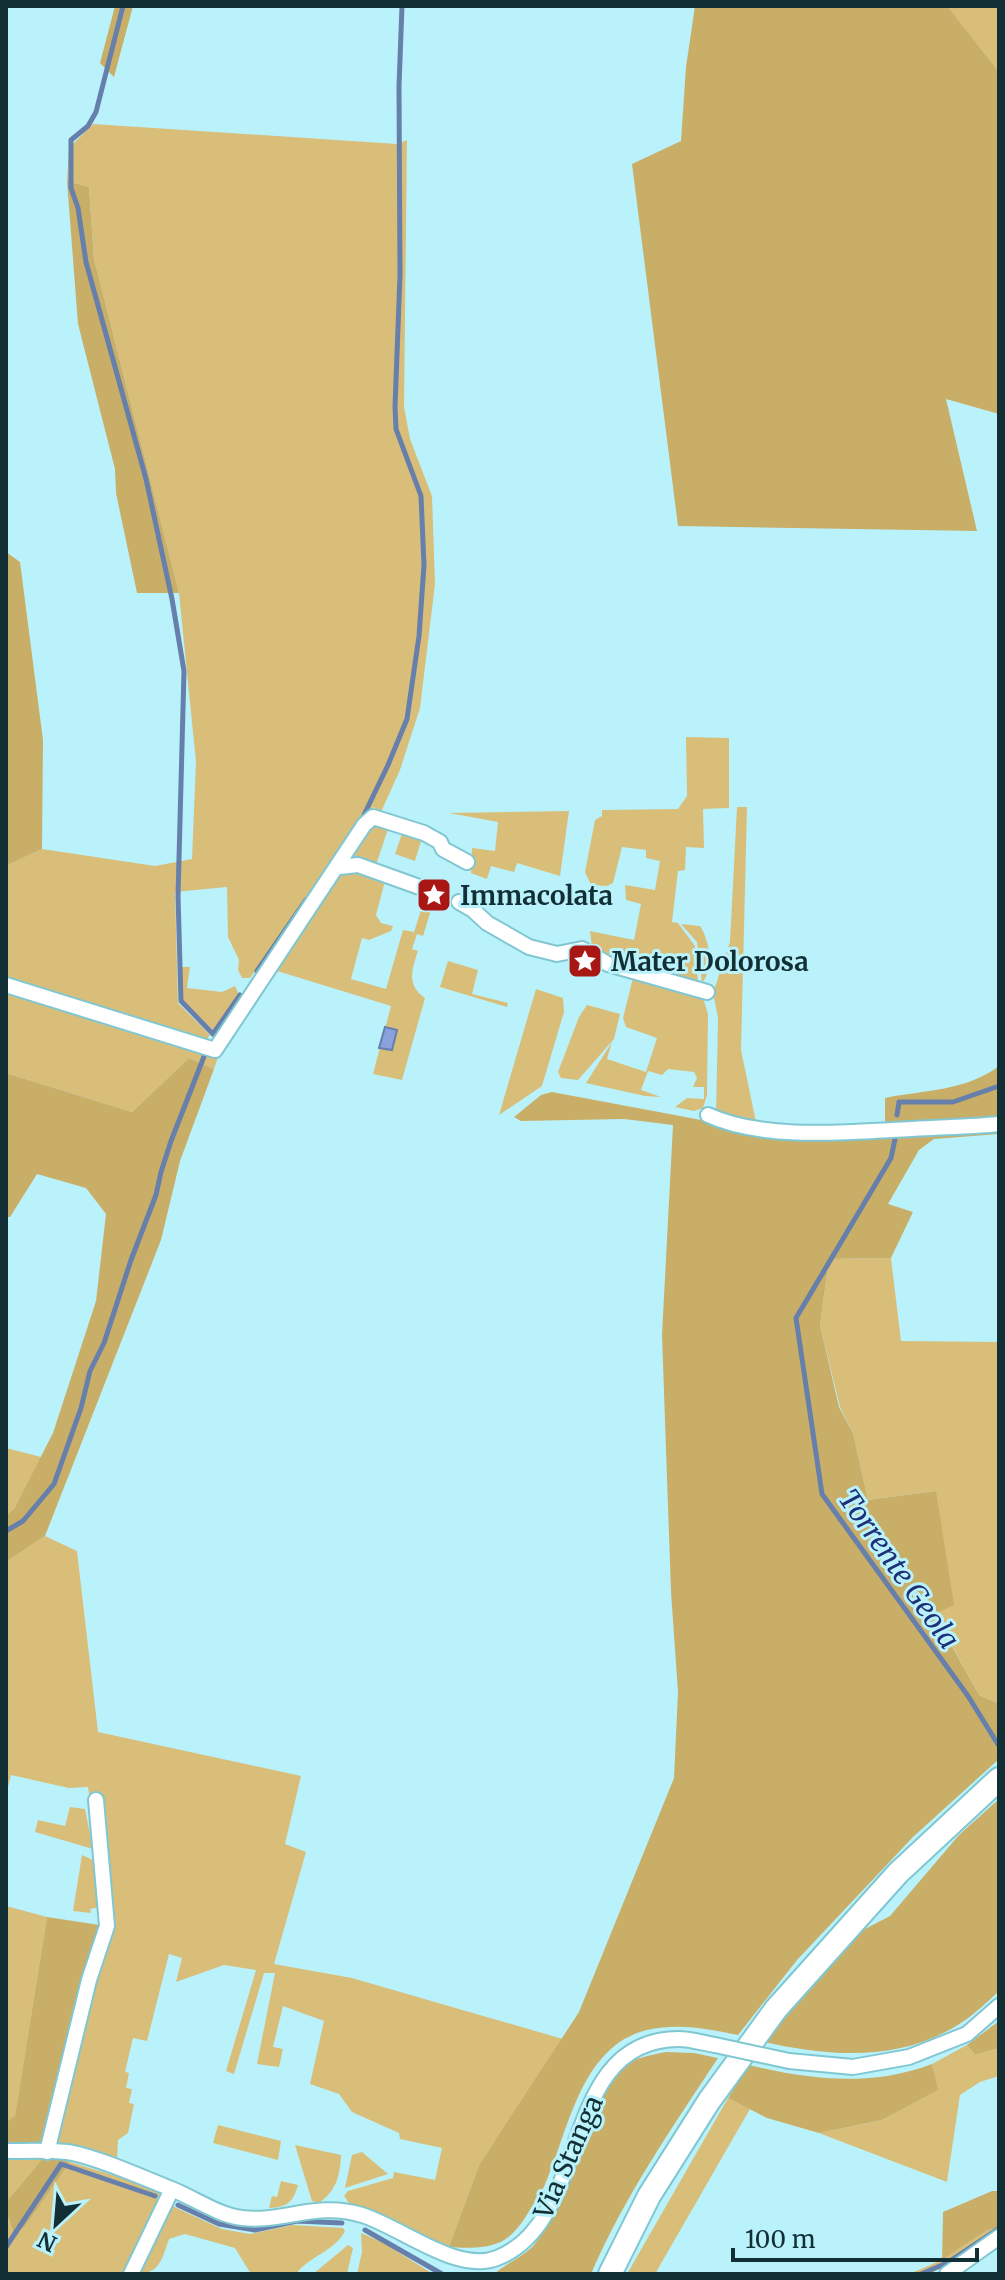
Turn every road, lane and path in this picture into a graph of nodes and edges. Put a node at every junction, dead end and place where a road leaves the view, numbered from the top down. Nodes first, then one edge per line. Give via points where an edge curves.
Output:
1 (467, 862) dead end
2 (339, 867) junction
3 (436, 893) tunnel mouth
4 (459, 902) tunnel mouth
5 (6, 985) edge
6 (707, 992) dead end
7 (708, 1115) dead end
8 (999, 1124) edge
9 (999, 1779) edge
10 (96, 1800) dead end
11 (999, 2006) edge
12 (6, 2151) edge
13 (47, 2152) junction
14 (172, 2189) junction
15 (999, 2237) edge
16 (131, 2274) edge
17 (610, 2274) edge
18 (947, 2274) edge

1 - 2 street via 424,833 373,817
2 - 3 street via 358,865
2 - 5 street via 215,1050
4 - 6 street via 529,947 557,954 582,949 608,964
7 - 8 street via 775,1130
9 - 17 highway via 898,1873 776,2009 649,2196
10 - 13 street via 107,1926
11 - 14 street, Via Stanga, bridge via 967,2034 909,2057 853,2067 789,2061 680,2039 654,2042 623,2058 595,2091 546,2216 524,2243 495,2259 456,2260 363,2215 315,2210 240,2218
12 - 13 street, Via Stanga
13 - 14 street, Via Stanga via 70,2152
14 - 16 street
15 - 18 street

